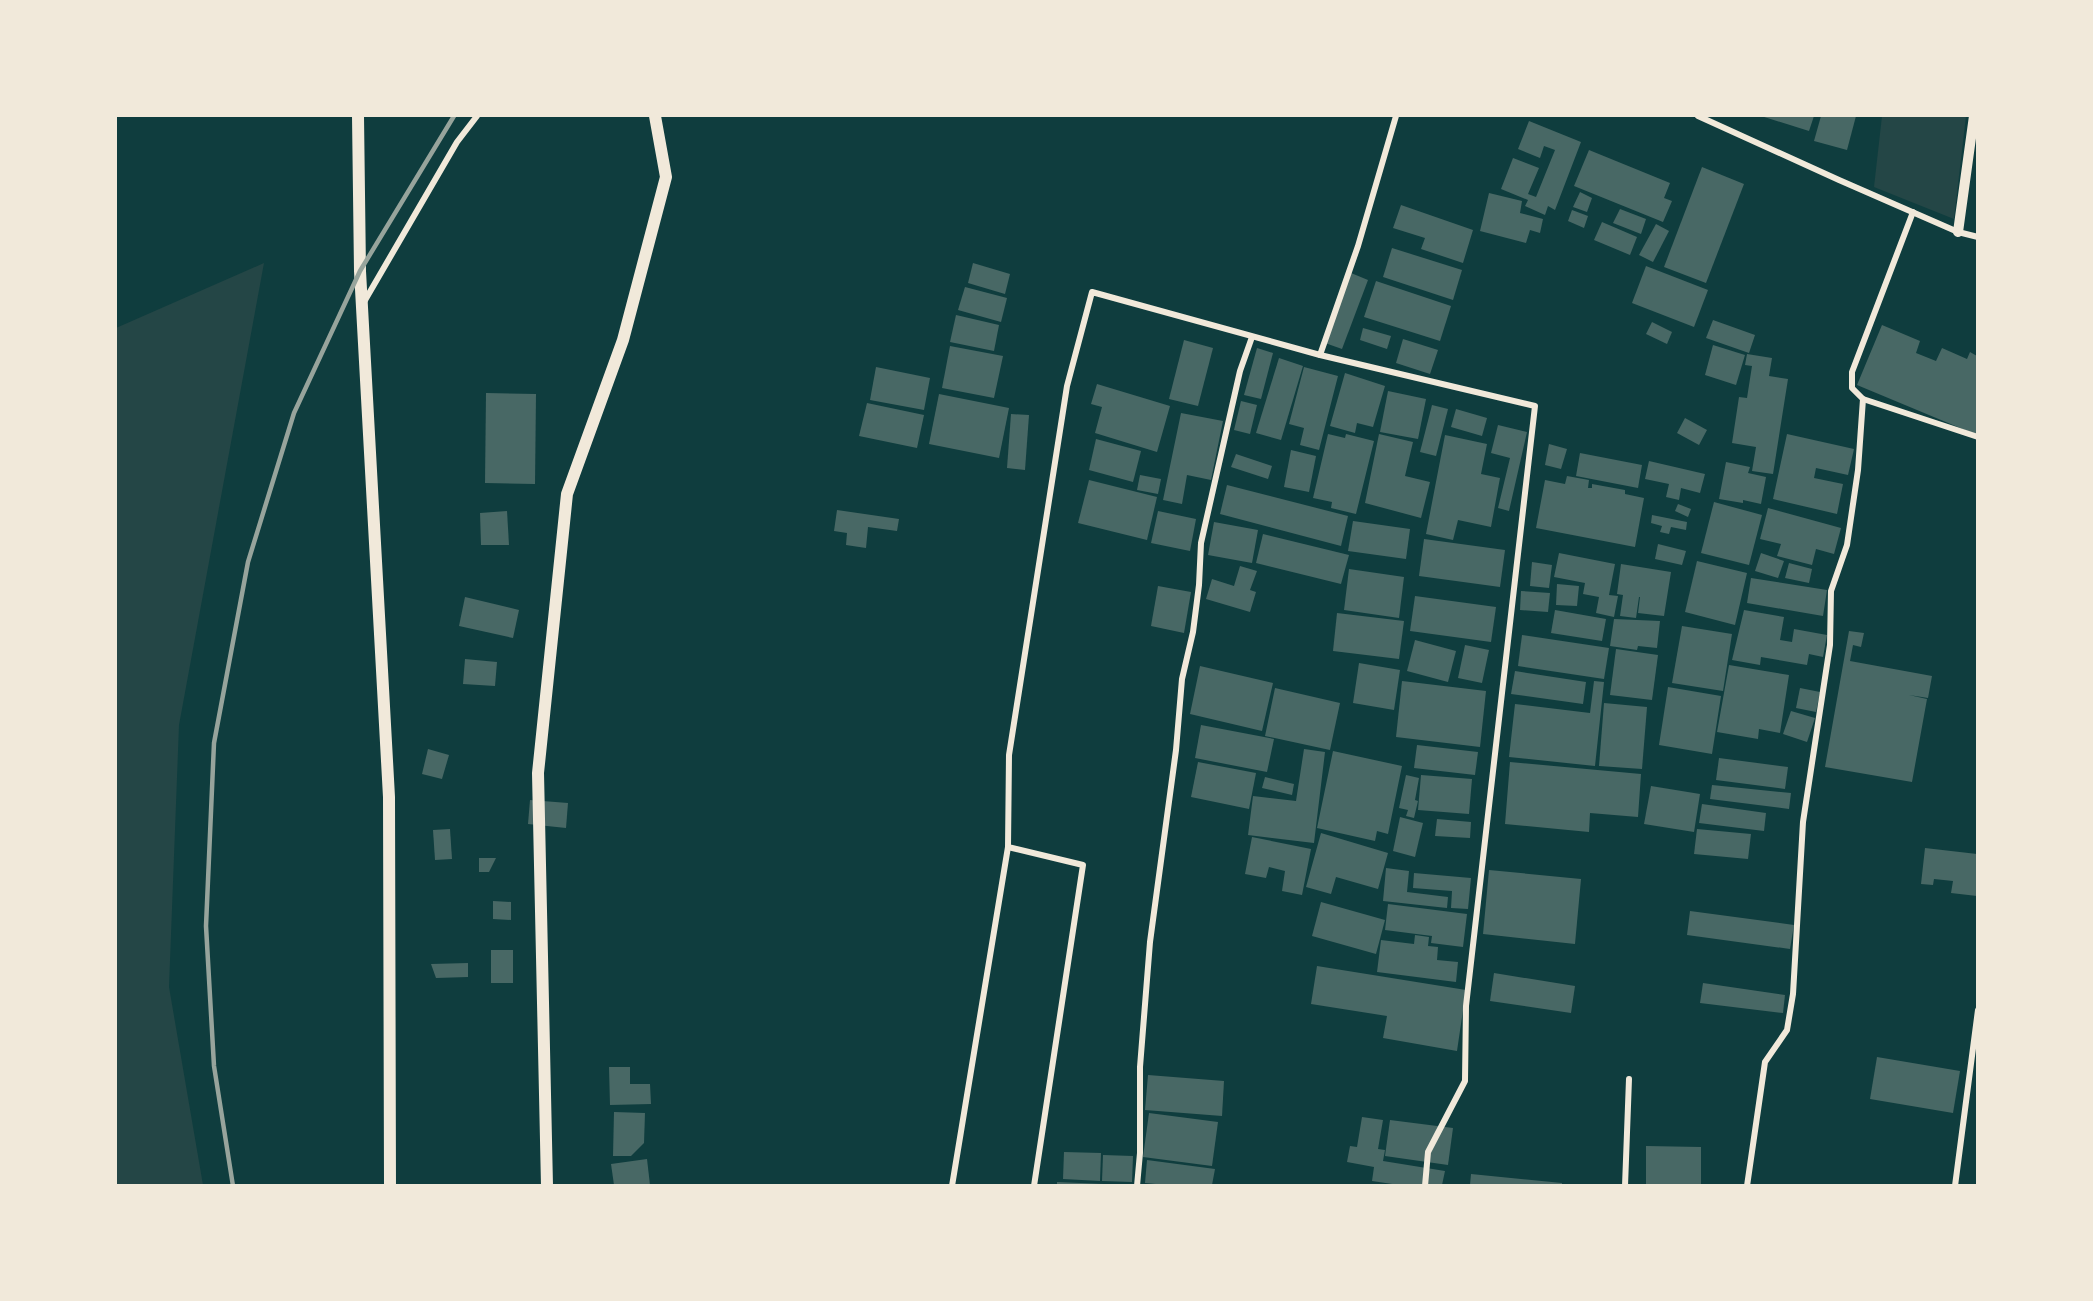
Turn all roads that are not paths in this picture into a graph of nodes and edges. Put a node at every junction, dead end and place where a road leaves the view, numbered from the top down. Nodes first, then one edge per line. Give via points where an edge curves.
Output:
1 (358, 116) edge
2 (477, 116) edge
3 (655, 116) edge
4 (1396, 116) edge
5 (1698, 116) edge
6 (1974, 116) edge
7 (1912, 212) junction
8 (1958, 232) junction
9 (1977, 237) edge
10 (362, 305) junction
11 (1252, 337) junction
12 (1320, 355) junction
13 (1863, 399) junction
14 (1977, 437) edge
15 (1008, 847) junction
16 (1977, 1010) edge
17 (1629, 1079) dead end
18 (390, 1185) edge
19 (547, 1185) edge
20 (952, 1185) edge
21 (1034, 1185) edge
22 (1137, 1185) edge
23 (1425, 1185) edge
24 (1625, 1185) edge
25 (1748, 1185) edge
26 (1955, 1185) edge

1 - 10 main road
2 - 10 street via 457,142
3 - 19 main road via 666,177 623,339 567,494 538,773
4 - 12 street via 1358,246
5 - 7 street
6 - 8 street
7 - 8 street
7 - 13 street via 1852,372 1852,388
8 - 9 street
10 - 18 main road via 389,797
11 - 12 street
11 - 15 street via 1092,292 1067,386 1009,755
11 - 22 street via 1240,371 1201,543 1193,632 1182,679 1149,954 1140,1067
12 - 23 street via 1535,406 1466,1006 1465,1081 1428,1152
13 - 14 street
13 - 25 street via 1857,481 1847,545 1831,591 1830,645 1803,822 1793,994 1787,1030 1765,1062
15 - 20 street
15 - 21 street via 1083,865
16 - 26 street
17 - 24 street

